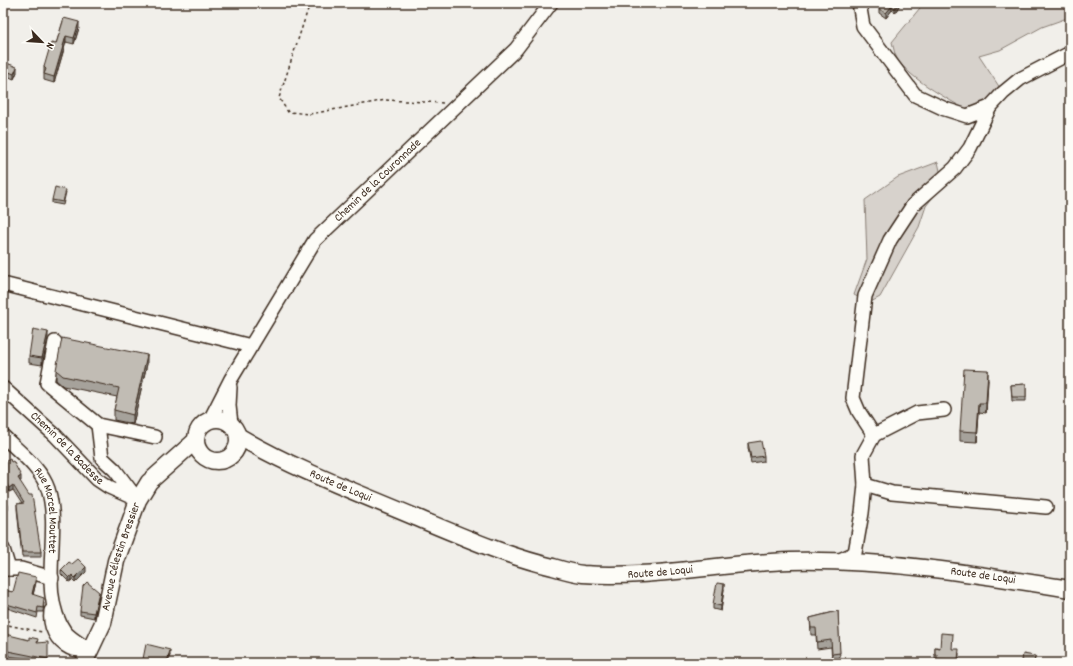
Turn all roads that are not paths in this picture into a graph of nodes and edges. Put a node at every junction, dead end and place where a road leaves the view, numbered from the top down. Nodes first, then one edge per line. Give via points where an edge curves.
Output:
1 (551, 3) edge
2 (859, 3) edge
3 (1070, 53) edge
4 (990, 107) junction
5 (3, 284) edge
6 (55, 342) dead end
7 (251, 346) junction
8 (231, 379) junction
9 (3, 388) edge
10 (944, 410) dead end
11 (210, 420) junction
12 (98, 425) junction
13 (235, 430) junction
14 (874, 435) junction
15 (3, 436) edge
16 (155, 437) dead end
17 (196, 441) junction
18 (231, 456) junction
19 (271, 456) junction
20 (206, 458) junction
21 (163, 470) junction
22 (865, 485) junction
23 (138, 500) junction
24 (1046, 507) dead end
25 (3, 549) edge
26 (838, 561) junction
27 (6, 569) edge
28 (52, 578) junction
29 (1070, 589) edge
30 (53, 601) junction
31 (89, 659) edge

1 - 7 street, Chemin de la Couronnade via 516,49 315,240
2 - 4 street via 863,26 915,95 967,116
3 - 4 street via 1020,79
4 - 14 street via 970,148 955,168 913,205 894,234 865,296 853,398
5 - 7 street
6 - 12 street via 47,383
7 - 8 street, Chemin de la Couronnade
8 - 11 street, Chemin de la Couronnade
8 - 13 street, Chemin de la Couronnade via 229,406
9 - 23 street, Chemin de la Badesse via 55,435 103,484
10 - 14 street via 917,413
11 - 13 main road via 225,420
11 - 17 main road via 199,428
12 - 16 street
12 - 23 street via 102,458 115,470
13 - 18 main road via 238,444
13 - 19 main road, Route de Loqui
14 - 22 street via 863,455
15 - 28 street, Rue Marcel Mouttet via 40,475 47,488 52,507
17 - 20 main road via 200,454
17 - 21 main road, Avenue Célestin Bressier
18 - 19 main road, Route de Loqui
18 - 20 main road via 219,462
19 - 26 main road, Route de Loqui via 480,544 532,562 581,574 661,573 787,561
20 - 21 main road, Avenue Célestin Bressier
21 - 23 main road, Avenue Célestin Bressier via 149,482
22 - 24 street via 892,493
22 - 26 street via 855,553
23 - 31 main road, Avenue Célestin Bressier via 116,561 103,623
25 - 27 street
26 - 29 main road, Route de Loqui via 989,576
27 - 28 street via 21,569
28 - 30 street, Rue Marcel Mouttet
30 - 31 street, Rue Marcel Mouttet via 58,619 66,633
30 - 31 street, Rue Marcel Mouttet via 50,622 54,633 71,649

